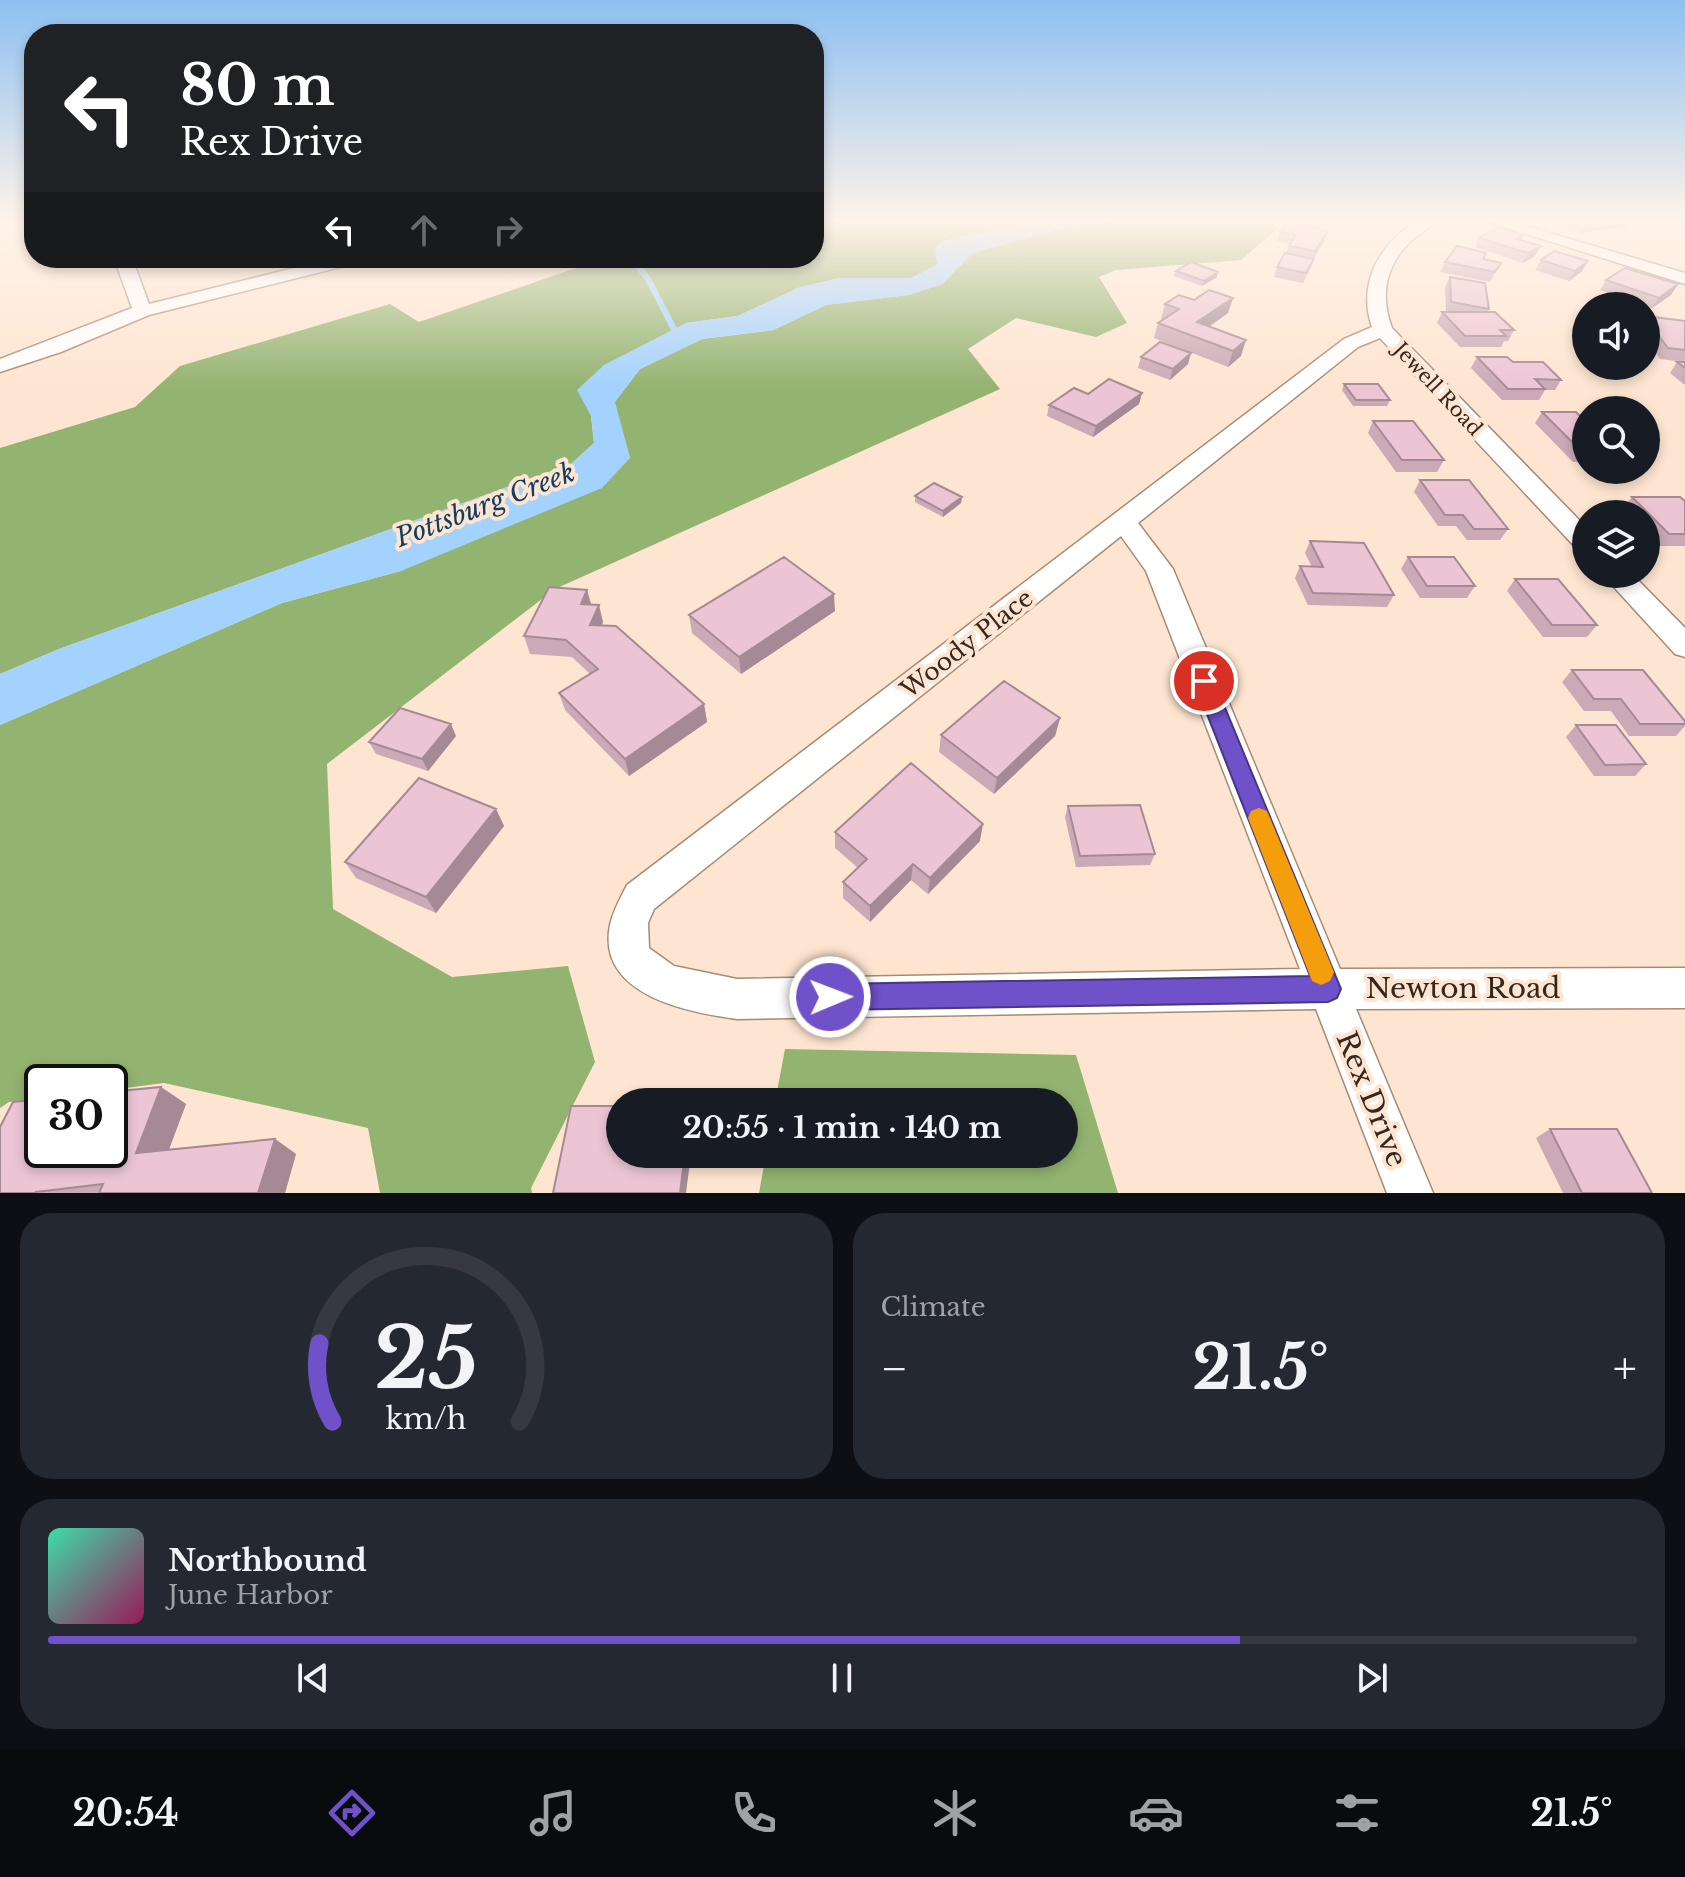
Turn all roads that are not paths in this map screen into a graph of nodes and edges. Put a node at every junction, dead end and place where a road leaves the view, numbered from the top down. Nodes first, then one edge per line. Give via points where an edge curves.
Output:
1 (130, 277) edge
2 (280, 277) edge
3 (1380, 277) edge
4 (142, 311) junction
5 (1383, 330) junction
6 (0, 366) edge
7 (1124, 522) junction
8 (1572, 528) edge
9 (1629, 588) edge
10 (1685, 646) edge
11 (666, 986) joint
12 (1685, 988) edge
13 (1328, 989) junction
14 (1410, 1193) edge

1 - 4 street
2 - 4 street
3 - 5 street, Jewell Road via 1373,310
4 - 6 street
5 - 7 street, Woody Place via 1351,343
5 - 8 street, Jewell Road
7 - 11 street, Woody Place via 640,897 628,919 627,944 637,966
7 - 13 street, Rex Drive via 1159,569
9 - 10 street
11 - 13 street, Newton Road via 737,999
12 - 13 street, Newton Road
13 - 14 street, Rex Drive

